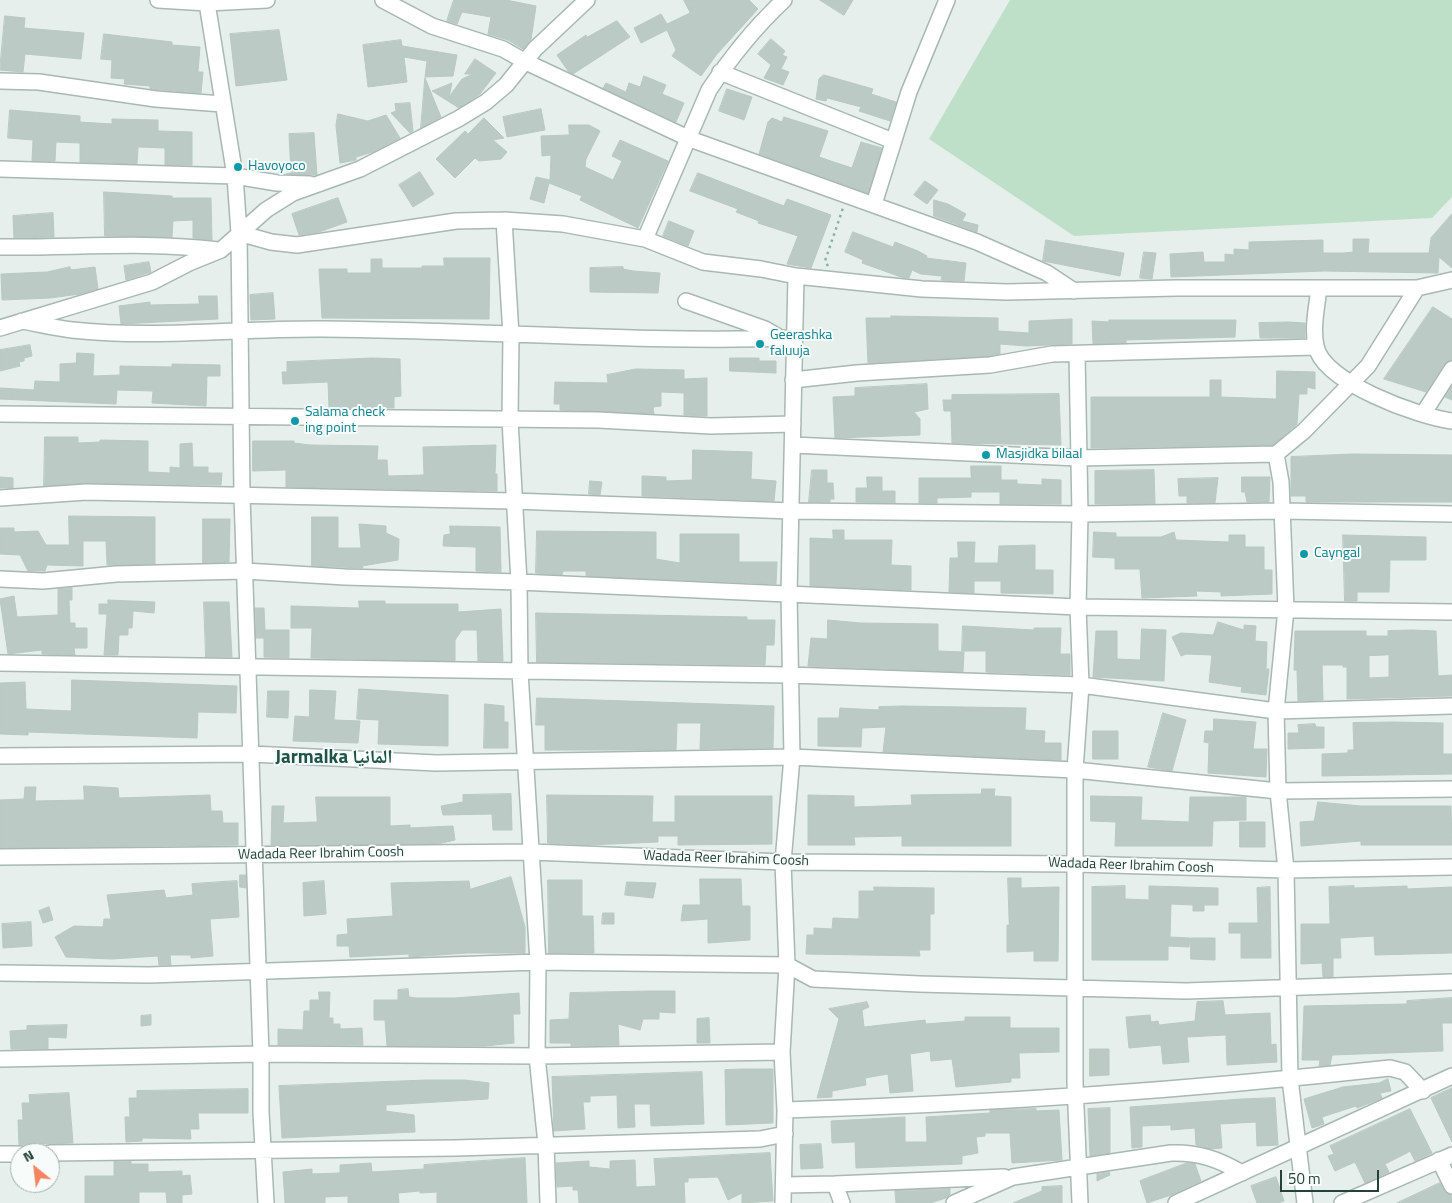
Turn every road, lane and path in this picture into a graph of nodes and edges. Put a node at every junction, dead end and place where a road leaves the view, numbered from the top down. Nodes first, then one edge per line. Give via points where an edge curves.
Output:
1 (158, 0) edge
2 (267, 0) edge
3 (383, 0) edge
4 (587, 0) edge
5 (784, 0) edge
6 (947, 0) edge
7 (206, 3) junction
8 (526, 62) junction
9 (720, 72) junction
10 (0, 81) edge
11 (222, 104) junction
12 (690, 139) junction
13 (893, 141) junction
14 (0, 169) edge
15 (235, 176) junction
16 (322, 184) junction
17 (848, 195) junction
18 (874, 204) junction
19 (504, 220) junction
20 (239, 233) junction
21 (645, 239) junction
22 (0, 247) edge
23 (221, 250) junction
24 (796, 276) junction
25 (836, 279) junction
26 (1452, 280) edge
27 (1319, 288) junction
28 (1417, 288) junction
29 (1074, 291) junction
30 (686, 301) dead end
31 (22, 321) junction
32 (0, 328) edge
33 (239, 332) junction
34 (512, 335) junction
35 (786, 338) junction
36 (1316, 347) junction
37 (1077, 354) junction
38 (1452, 369) edge
39 (793, 380) junction
40 (1352, 384) junction
41 (0, 414) edge
42 (1423, 414) junction
43 (240, 415) junction
44 (510, 420) junction
45 (1452, 421) edge
46 (794, 424) junction
47 (793, 445) junction
48 (1276, 454) junction
49 (1078, 458) junction
50 (242, 496) junction
51 (0, 498) edge
52 (513, 501) junction
53 (792, 511) junction
54 (1282, 511) junction
55 (1080, 514) junction
56 (1452, 514) edge
57 (245, 571) junction
58 (0, 579) edge
59 (518, 582) junction
60 (789, 594) junction
61 (1078, 607) junction
62 (1286, 610) junction
63 (1452, 612) edge
64 (0, 663) edge
65 (249, 666) junction
66 (520, 672) junction
67 (789, 675) junction
68 (1081, 685) junction
69 (1452, 706) edge
70 (1276, 711) junction
71 (252, 754) junction
72 (0, 756) edge
73 (792, 757) junction
74 (525, 761) junction
75 (1076, 770) junction
76 (1452, 789) edge
77 (1278, 791) junction
78 (532, 852) junction
79 (255, 855) junction
80 (0, 857) edge
81 (783, 862) junction
82 (1076, 864) junction
83 (1452, 867) edge
84 (1286, 870) junction
85 (538, 962) junction
86 (787, 965) junction
87 (257, 970) junction
88 (0, 973) edge
89 (1452, 982) edge
90 (1075, 988) junction
91 (1287, 988) junction
92 (782, 1052) junction
93 (261, 1054) junction
94 (537, 1056) junction
95 (0, 1059) edge
96 (1452, 1076) edge
97 (1290, 1079) junction
98 (1423, 1091) junction
99 (1076, 1096) junction
100 (784, 1110) junction
101 (784, 1134) junction
102 (546, 1144) junction
103 (1300, 1148) junction
104 (262, 1150) junction
105 (60, 1153) edge
106 (1446, 1157) edge
107 (1079, 1168) junction
108 (1242, 1173) junction
109 (1013, 1176) junction
110 (835, 1184) junction
111 (784, 1185) junction
112 (1452, 1186) edge
113 (266, 1203) edge
114 (548, 1203) edge
115 (783, 1203) edge
116 (842, 1203) edge
117 (954, 1203) edge
118 (1080, 1203) edge
119 (1176, 1203) edge
120 (1306, 1203) edge
121 (1342, 1203) edge

1 - 7 street
2 - 7 street
3 - 8 street via 432,26 503,48
4 - 8 street via 535,49
5 - 9 street
6 - 13 street via 909,92
7 - 11 street
8 - 12 street
8 - 16 street via 486,102 394,153
9 - 12 street
9 - 13 street
10 - 11 street via 39,82
11 - 15 street
12 - 17 street
12 - 21 street
13 - 18 street
14 - 15 street
15 - 16 street via 277,183
15 - 20 street
16 - 20 street via 279,201
17 - 18 street
17 - 25 path via 824,260
18 - 29 street via 1011,257 1047,273
19 - 20 street via 456,221 297,244 271,242
19 - 21 street via 563,224
19 - 34 street
20 - 23 street
20 - 33 street
21 - 24 street via 703,262
22 - 23 street via 176,245
23 - 31 street via 152,282
24 - 25 street
24 - 35 street
25 - 29 street via 968,292
26 - 28 street
27 - 28 street
27 - 29 street
27 - 36 street
28 - 40 street via 1382,345
30 - 35 street
31 - 32 street
31 - 33 street via 71,330
33 - 34 street via 321,329
33 - 43 street
34 - 35 street
34 - 44 street
35 - 39 street
36 - 37 street
36 - 40 street via 1328,365
37 - 39 street via 1034,356 990,365
37 - 49 street
38 - 42 street
39 - 46 street
40 - 42 street via 1385,401
40 - 48 street
41 - 43 street
42 - 45 street
43 - 44 street
43 - 50 street
44 - 46 street via 598,420 711,426
44 - 52 street
46 - 47 street
47 - 49 street
47 - 53 street
48 - 49 street
48 - 54 street
49 - 55 street
50 - 51 street via 86,492
50 - 52 street
50 - 57 street
52 - 53 street
52 - 59 street
53 - 55 street
53 - 60 street
54 - 55 street
54 - 56 street
54 - 62 street
55 - 61 street
57 - 58 street via 116,574 43,581
57 - 59 street
57 - 65 street
59 - 60 street
59 - 66 street
60 - 61 street
60 - 67 street
61 - 62 street
61 - 68 street
62 - 63 street
62 - 70 street
64 - 65 street
65 - 66 street
65 - 71 street
66 - 67 street
66 - 74 street
67 - 68 street
67 - 73 street
68 - 70 street
68 - 75 street
69 - 70 street
70 - 77 street
71 - 72 street
71 - 74 street via 436,762
71 - 79 street
73 - 74 street
73 - 75 street
73 - 81 street
74 - 78 street
75 - 77 street
75 - 82 street
76 - 77 street
77 - 84 street
78 - 79 street, Wadada Reer Ibrahim Coosh
78 - 81 street, Wadada Reer Ibrahim Coosh
78 - 85 street
79 - 80 street, Wadada Reer Ibrahim Coosh
79 - 87 street
81 - 82 street, Wadada Reer Ibrahim Coosh
81 - 86 street
82 - 84 street, Wadada Reer Ibrahim Coosh
82 - 90 street
83 - 84 street, Wadada Reer Ibrahim Coosh
84 - 91 street
85 - 86 street
85 - 87 street
85 - 94 street
86 - 90 street via 813,979
86 - 92 street
87 - 88 street via 150,974
87 - 93 street
89 - 91 street
90 - 91 street via 1186,991
90 - 99 street
91 - 97 street
92 - 94 street
92 - 100 street
93 - 94 street
93 - 95 street
93 - 104 street
94 - 102 street
96 - 98 street
97 - 98 street via 1390,1068 1405,1072
97 - 99 street
97 - 103 street
98 - 103 street
99 - 100 street
99 - 107 street
100 - 101 street
101 - 102 street via 760,1139
101 - 111 street
102 - 104 street
102 - 114 street
103 - 108 street
103 - 120 street
104 - 105 street
104 - 113 street
106 - 112 street
106 - 121 street
107 - 108 street via 1192,1152
107 - 109 street
107 - 118 street
108 - 119 street
109 - 110 street
109 - 117 street
110 - 111 street
110 - 116 street
111 - 115 street

